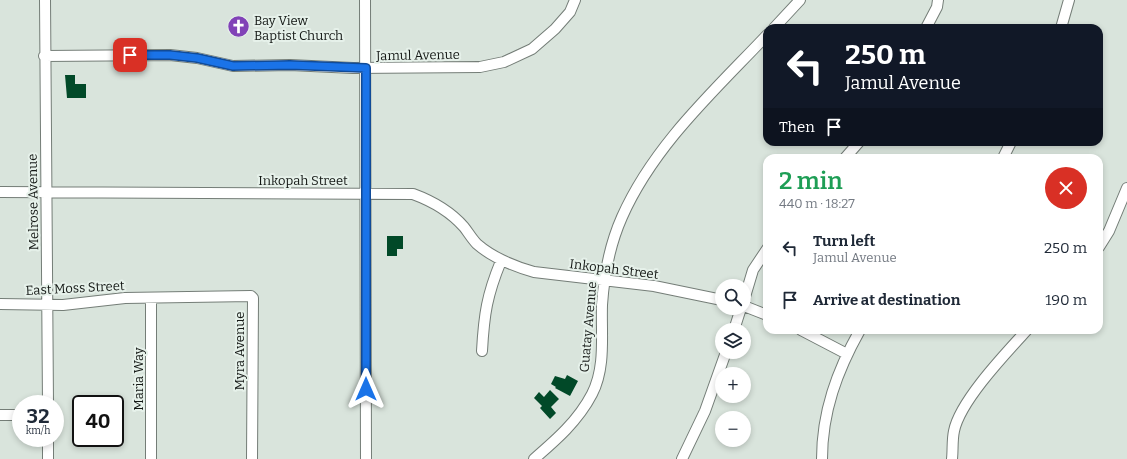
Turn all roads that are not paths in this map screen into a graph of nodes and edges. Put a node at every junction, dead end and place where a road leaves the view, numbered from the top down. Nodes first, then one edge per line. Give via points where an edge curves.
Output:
1 (44, 0) edge
2 (365, 0) edge
3 (575, 0) edge
4 (800, 0) edge
5 (938, 0) edge
6 (1069, 0) edge
7 (778, 24) edge
8 (928, 24) edge
9 (1062, 24) edge
10 (763, 40) edge
11 (44, 56) junction
12 (366, 68) junction
13 (856, 146) edge
14 (848, 154) edge
15 (1127, 188) edge
16 (0, 192) edge
17 (45, 192) junction
18 (366, 193) junction
19 (1103, 241) edge
20 (763, 255) edge
21 (501, 261) junction
22 (751, 279) edge
23 (604, 281) junction
24 (151, 299) junction
25 (715, 299) edge
26 (0, 304) edge
27 (48, 305) junction
28 (751, 309) edge
29 (763, 313) edge
30 (809, 334) edge
31 (858, 334) edge
32 (1023, 334) edge
33 (482, 351) dead end
34 (847, 354) junction
35 (723, 359) edge
36 (48, 395) edge
37 (0, 415) edge
38 (12, 415) edge
39 (48, 447) edge
40 (48, 459) edge
41 (151, 459) edge
42 (252, 459) edge
43 (366, 459) edge
44 (534, 459) edge
45 (682, 459) edge
46 (822, 459) edge
47 (952, 459) edge

1 - 11 street, Melrose Avenue
2 - 12 street
3 - 12 street, Jamul Avenue via 570,12 532,50 504,62 480,67
4 - 7 street
5 - 8 street
6 - 9 street
10 - 23 street, Guatay Avenue via 686,122 646,171 622,218
11 - 12 street, Jamul Avenue via 170,55 233,66
11 - 17 street, Melrose Avenue
12 - 18 street
13 - 14 street
15 - 19 street
16 - 17 street, Inkopah Street
17 - 18 street, Inkopah Street
17 - 27 street, Melrose Avenue
18 - 21 street, Inkopah Street via 413,194 431,202 456,219 477,244
18 - 43 street
20 - 22 street
21 - 23 street, Inkopah Street via 534,272
21 - 33 street via 489,290 484,316
23 - 25 street, Inkopah Street via 654,286
23 - 44 street, Guatay Avenue via 601,369 592,394 567,430
24 - 27 street, East Moss Street via 125,298
24 - 41 street, Maria Way
24 - 42 street, Myra Avenue via 251,296 253,298
26 - 27 street, East Moss Street
27 - 36 street, Melrose Avenue
28 - 29 street
30 - 34 street
31 - 34 street
32 - 47 street via 989,373 963,409 954,431
34 - 46 street via 826,413
35 - 45 street via 705,410
37 - 38 street
39 - 40 street

